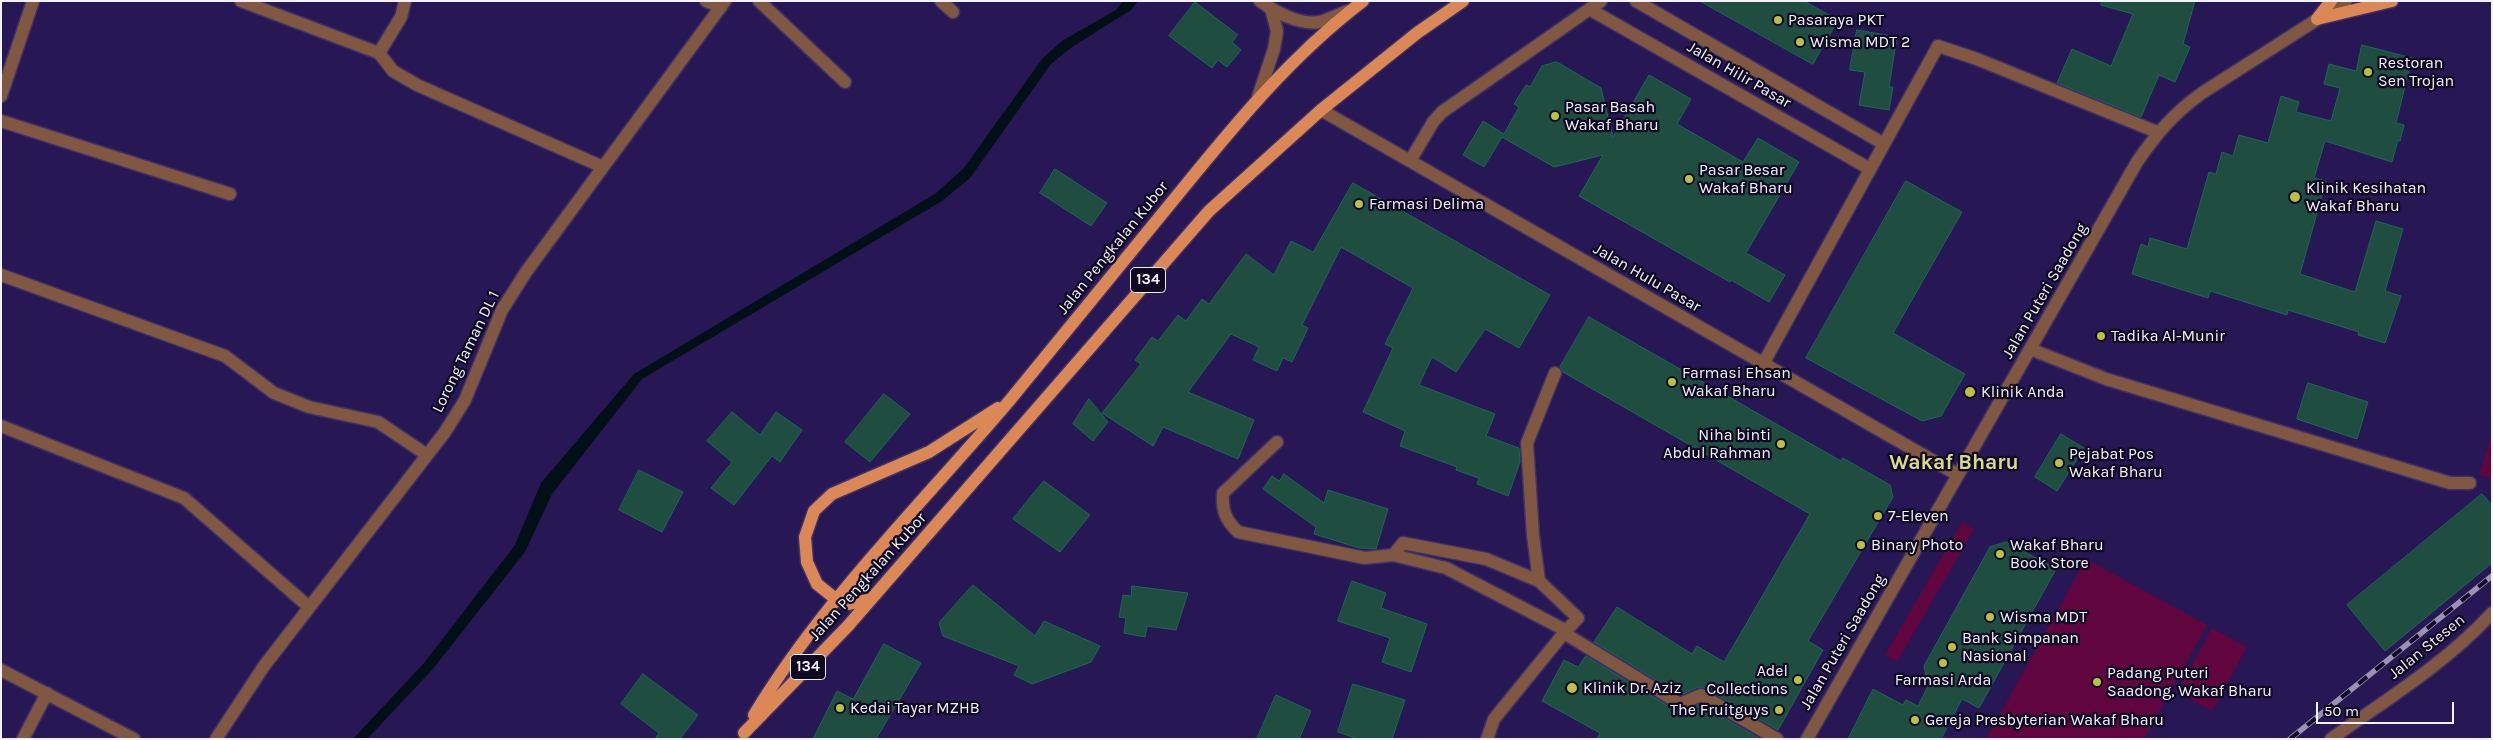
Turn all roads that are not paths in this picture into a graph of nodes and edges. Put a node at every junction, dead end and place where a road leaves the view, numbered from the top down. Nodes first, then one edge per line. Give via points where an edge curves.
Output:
1 (33, 1) edge
2 (241, 1) edge
3 (405, 1) edge
4 (706, 1) edge
5 (759, 1) edge
6 (941, 1) edge
7 (1260, 1) edge
8 (1363, 1) edge
9 (1463, 1) edge
10 (1601, 1) edge
11 (1636, 1) edge
12 (2331, 1) edge
13 (2346, 1) edge
14 (2392, 1) edge
15 (723, 4) edge
16 (1271, 9) junction
17 (1350, 10) junction
18 (1590, 10) junction
19 (953, 12) dead end
20 (2318, 19) junction
21 (379, 53) junction
22 (845, 82) dead end
23 (1, 96) edge
24 (1258, 97) junction
25 (1321, 110) junction
26 (1, 121) edge
27 (2157, 132) junction
28 (1884, 144) junction
29 (1410, 161) junction
30 (603, 167) junction
31 (1870, 169) junction
32 (230, 194) dead end
33 (1, 276) edge
34 (2030, 349) junction
35 (1763, 364) junction
36 (1555, 373) dead end
37 (1009, 401) junction
38 (1, 426) edge
39 (1277, 442) dead end
40 (427, 455) junction
41 (1958, 475) junction
42 (2470, 482) dead end
43 (1393, 555) junction
44 (1539, 581) junction
45 (872, 599) junction
46 (837, 600) junction
47 (309, 607) junction
48 (2492, 612) edge
49 (1565, 632) junction
50 (1, 670) edge
51 (47, 692) junction
52 (742, 736) edge
53 (24, 739) edge
54 (134, 739) edge
55 (216, 739) edge
56 (1487, 739) edge
57 (1777, 739) edge
58 (1807, 739) edge
59 (2331, 739) edge

1 - 23 street
2 - 21 street
3 - 21 street via 401,17
4 - 15 street
5 - 22 street
6 - 19 street
7 - 16 street
8 - 17 main road, Jalan Pengkalan Kubor / 134
9 - 25 main road, Jalan Pengkalan Kubor / 134 via 1417,33
10 - 18 street
11 - 28 street, Jalan Hilir Pasar
12 - 20 main road
13 - 20 street, Jalan Puteri Saadong
14 - 20 main road
15 - 30 street, Lorong Taman DL 1
16 - 17 street via 1311,22
16 - 24 street via 1276,31 1274,49
17 - 24 main road, Jalan Pengkalan Kubor / 134
18 - 29 street via 1442,112
18 - 31 street, Jalan Hilir Pasar
20 - 27 street, Jalan Puteri Saadong via 2202,93
21 - 30 street via 393,71 417,85
24 - 37 main road, Jalan Pengkalan Kubor / 134
25 - 29 street, Jalan Hulu Pasar
25 - 45 main road, Jalan Pengkalan Kubor / 134 via 1209,211
26 - 32 street
27 - 28 street via 1938,46
27 - 34 street, Jalan Puteri Saadong
28 - 31 street
29 - 35 street, Jalan Hulu Pasar
30 - 40 street, Lorong Taman DL 1 via 502,310 464,400
31 - 35 street
33 - 40 street via 225,356 274,393 309,407 378,422
34 - 41 street, Jalan Puteri Saadong
34 - 42 street via 2115,382 2450,483
35 - 41 street, Jalan Hulu Pasar
36 - 44 street via 1527,443 1532,535
37 - 46 main road, Jalan Pengkalan Kubor / 134
37 - 46 main road via 929,452 832,494 814,511 805,537 807,562 817,584
38 - 47 street via 184,498
39 - 43 street via 1223,493 1222,510 1238,532 1365,558
40 - 47 street, Lorong Taman DL 1
41 - 58 street, Jalan Puteri Saadong
43 - 44 street via 1404,543 1486,559
43 - 49 street via 1446,568
44 - 49 street via 1578,618
45 - 46 main road via 849,604
45 - 52 main road, Jalan Pengkalan Kubor / 134
46 - 52 main road, Jalan Pengkalan Kubor / 134 via 774,682
47 - 55 street, Lorong Taman DL 1 via 264,666
48 - 59 street, Jalan Stesen via 2467,640 2434,667
49 - 56 street via 1494,719
49 - 57 street via 1680,704 1701,695
50 - 51 street
51 - 53 street
51 - 54 street

